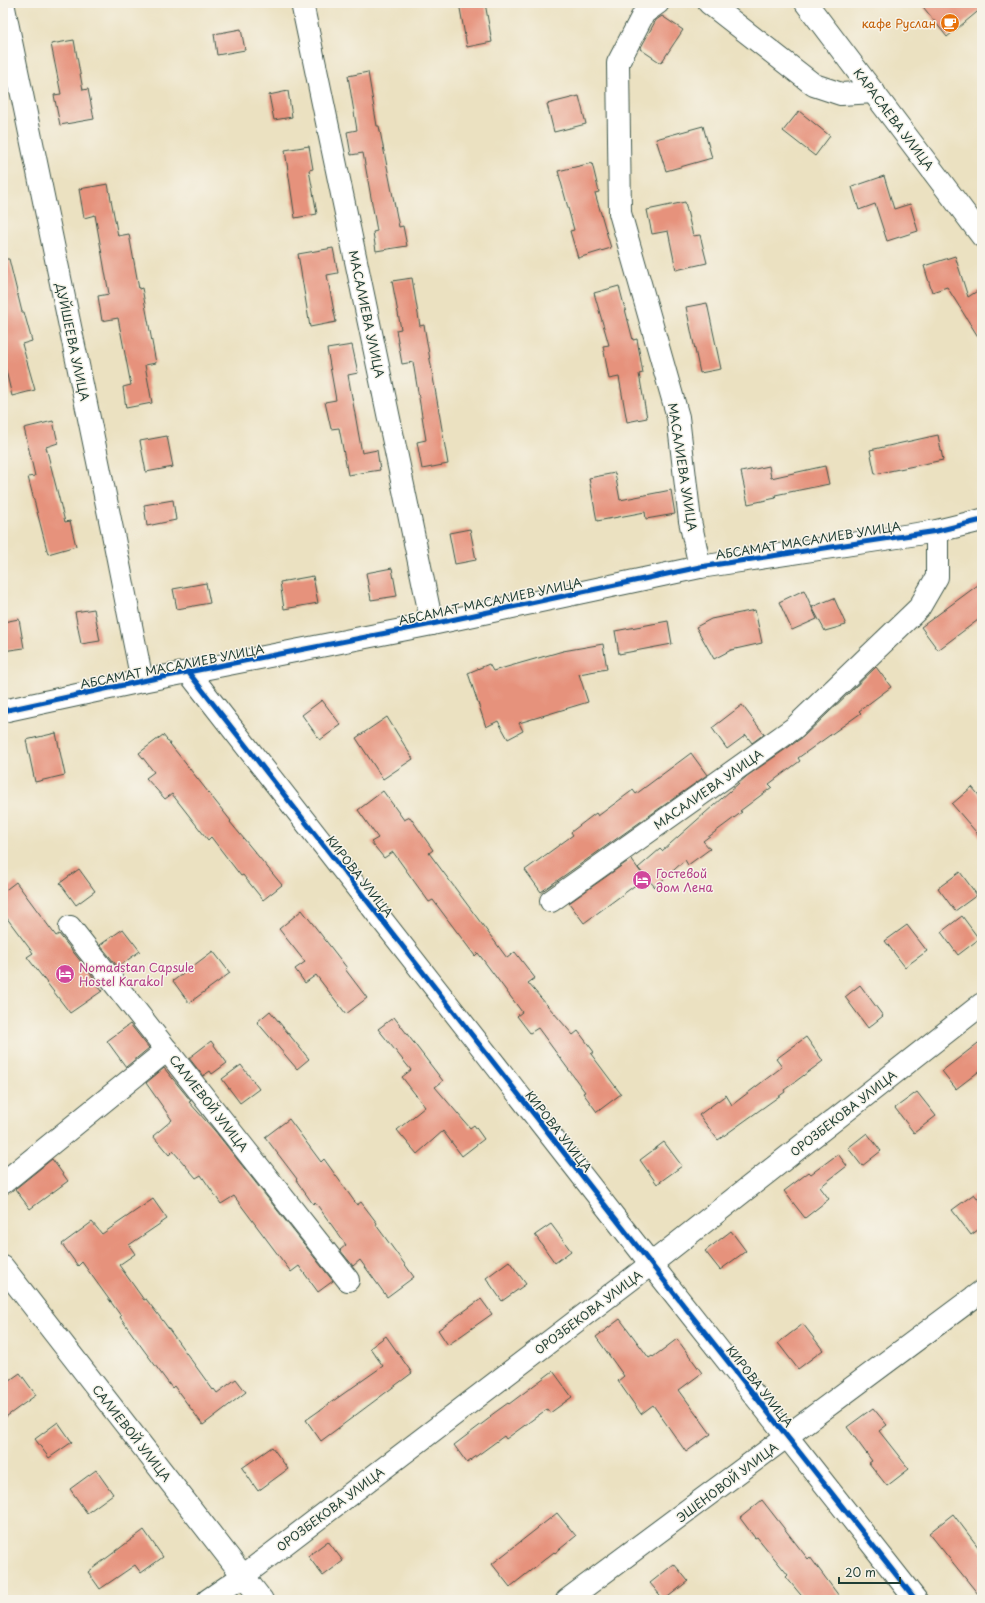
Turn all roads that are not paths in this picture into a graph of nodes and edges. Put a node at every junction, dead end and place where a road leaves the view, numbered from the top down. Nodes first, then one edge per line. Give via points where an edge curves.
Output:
1 (3, 3) edge
2 (302, 3) edge
3 (658, 3) edge
4 (709, 3) edge
5 (806, 3) edge
6 (874, 92) junction
7 (982, 236) edge
8 (982, 520) edge
9 (937, 531) junction
10 (700, 567) junction
11 (432, 624) junction
12 (189, 673) junction
13 (142, 681) junction
14 (3, 711) edge
15 (551, 901) dead end
16 (70, 927) dead end
17 (982, 1004) edge
18 (167, 1050) junction
19 (3, 1183) edge
20 (650, 1264) junction
21 (3, 1267) edge
22 (348, 1280) dead end
23 (982, 1291) edge
24 (787, 1437) junction
25 (243, 1576) junction
26 (208, 1600) edge
27 (262, 1600) edge
28 (567, 1600) edge
29 (916, 1600) edge

1 - 13 street, ДУЙШЕЕВА УЛИЦА
2 - 11 street, МАСАЛИЕВА УЛИЦА
3 - 10 street, МАСАЛИЕВА УЛИЦА via 644,12 618,63 620,213 678,417 690,520
4 - 6 street via 814,85 841,94
5 - 6 street, КАРАСАЕВА УЛИЦА
6 - 7 street, КАРАСАЕВА УЛИЦА
8 - 9 street, АБСАМАТ МАСАЛИЕВ УЛИЦА
9 - 10 street, АБСАМАТ МАСАЛИЕВ УЛИЦА
9 - 15 street, МАСАЛИЕВА УЛИЦА via 937,577 918,608 794,728
10 - 11 street, АБСАМАТ МАСАЛИЕВ УЛИЦА
11 - 12 street, АБСАМАТ МАСАЛИЕВ УЛИЦА
12 - 13 street, АБСАМАТ МАСАЛИЕВ УЛИЦА
12 - 20 street, КИРОВА УЛИЦА
13 - 14 street, АБСАМАТ МАСАЛИЕВ УЛИЦА
16 - 18 street, САЛИЕВОЙ УЛИЦА
17 - 20 street, ОРОЗБЕКОВА УЛИЦА
18 - 19 street
18 - 22 street, САЛИЕВОЙ УЛИЦА
20 - 24 street, КИРОВА УЛИЦА
20 - 25 street, ОРОЗБЕКОВА УЛИЦА
21 - 25 street, САЛИЕВОЙ УЛИЦА
23 - 24 street, ЭШЕНОВОЙ УЛИЦА
24 - 28 street, ЭШЕНОВОЙ УЛИЦА
24 - 29 street, КИРОВА УЛИЦА
25 - 26 street, ОРОЗБЕКОВА УЛИЦА
25 - 27 street, САЛИЕВОЙ УЛИЦА

